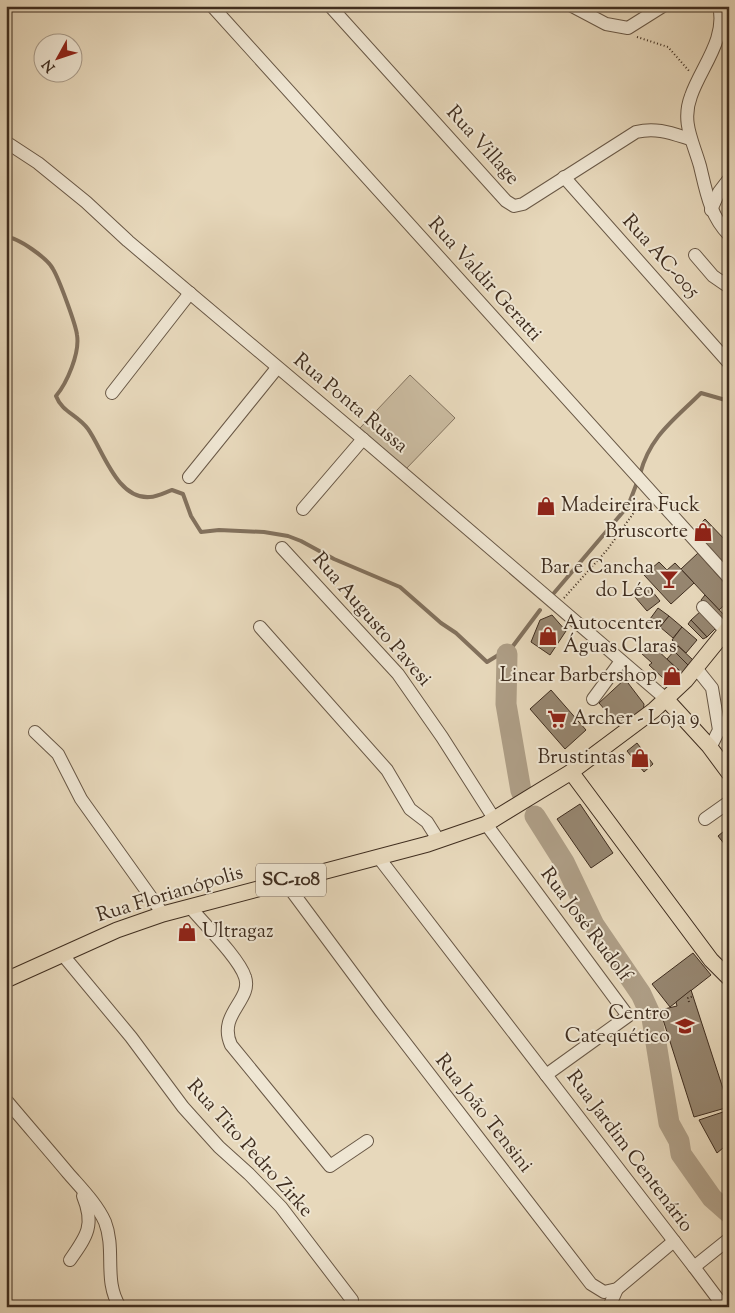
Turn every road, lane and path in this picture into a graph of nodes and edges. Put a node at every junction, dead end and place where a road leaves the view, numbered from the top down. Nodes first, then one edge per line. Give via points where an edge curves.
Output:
1 (212, 6) edge
2 (330, 6) edge
3 (572, 6) edge
4 (663, 6) edge
5 (720, 7) edge
6 (628, 28) junction
7 (698, 81) junction
8 (690, 139) junction
9 (6, 142) edge
10 (564, 176) junction
11 (729, 179) edge
12 (711, 210) junction
13 (729, 235) edge
14 (695, 255) dead end
15 (729, 287) edge
16 (190, 293) junction
17 (729, 363) edge
18 (277, 368) junction
19 (112, 393) dead end
20 (363, 439) junction
21 (189, 477) dead end
22 (646, 487) junction
23 (303, 508) dead end
24 (282, 548) dead end
25 (729, 578) edge
26 (556, 607) junction
27 (703, 607) dead end
28 (260, 627) dead end
29 (727, 629) edge
30 (621, 661) junction
31 (696, 668) junction
32 (593, 699) dead end
33 (666, 699) junction
34 (36, 732) dead end
35 (710, 748) junction
36 (571, 772) junction
37 (729, 773) edge
38 (729, 802) edge
39 (705, 820) dead end
40 (491, 822) junction
41 (439, 841) junction
42 (380, 858) junction
43 (285, 882) junction
44 (190, 907) junction
45 (163, 914) junction
46 (62, 954) junction
47 (729, 978) edge
48 (6, 980) edge
49 (694, 996) dead end
50 (689, 1002) dead end
51 (546, 1075) junction
52 (6, 1100) edge
53 (367, 1141) dead end
54 (78, 1185) junction
55 (729, 1239) edge
56 (674, 1241) junction
57 (70, 1260) dead end
58 (694, 1267) junction
59 (617, 1289) junction
60 (352, 1300) dead end
61 (120, 1307) edge
62 (609, 1307) edge
63 (724, 1307) edge

1 - 22 street, Rua Valdir Geratti
2 - 10 street, Rua Village via 506,201 514,206 523,204
3 - 6 street via 606,24
4 - 6 street
5 - 7 street via 716,44
6 - 7 path via 637,37 668,47
7 - 8 street via 687,110
8 - 10 street, Rua Village via 660,130 636,132
8 - 12 street
9 - 16 street, Rua Ponta Russa via 86,202
10 - 17 street, Rua AC-005
11 - 12 street
12 - 13 street
14 - 15 street via 713,276
16 - 18 street, Rua Ponta Russa
16 - 19 street
18 - 20 street, Rua Ponta Russa
18 - 21 street
20 - 23 street
20 - 26 street, Rua Ponta Russa
22 - 25 street, Rua Valdir Geratti
22 - 26 path via 607,550
24 - 40 street, Rua Augusto Pavesi via 398,674 442,737
26 - 30 street, Rua Ponta Russa
27 - 29 street
28 - 41 street via 387,770 410,809 427,822
29 - 31 main road, SC-108
30 - 32 street
30 - 33 street, Rua Ponta Russa
31 - 33 main road, SC-108
31 - 35 street via 712,688 719,730
33 - 35 main road
33 - 36 main road, Rua Florianópolis / SC-108
34 - 45 street via 58,754 81,799
35 - 37 main road
36 - 40 main road, Rua Florianópolis / SC-108
36 - 47 main road via 711,960
38 - 39 street
40 - 41 main road, Rua Florianópolis / SC-108
40 - 51 street, Rua José Rudolf via 628,1016
41 - 42 main road, Rua Florianópolis / SC-108
42 - 43 main road, Rua Florianópolis / SC-108
42 - 51 street, Rua Jardim Centenário
43 - 44 main road, Rua Florianópolis / SC-108
43 - 59 street, Rua João Tensini via 584,1276 598,1290
44 - 45 main road, Rua Florianópolis / SC-108
44 - 53 street via 246,978 244,993 227,1024 231,1045 330,1166
45 - 46 main road, Rua Florianópolis / SC-108
46 - 48 main road, Rua Florianópolis / SC-108
46 - 60 street, Rua Tito Pedro Zirke via 203,1130 281,1206
49 - 50 path via 688,998
51 - 56 street, Rua Jardim Centenário
52 - 54 street
54 - 57 street via 90,1218 85,1238
54 - 61 street via 104,1220 109,1234 110,1285
55 - 58 street
56 - 58 street, Rua Jardim Centenário
56 - 59 street
58 - 63 street, Rua Jardim Centenário
59 - 62 street

